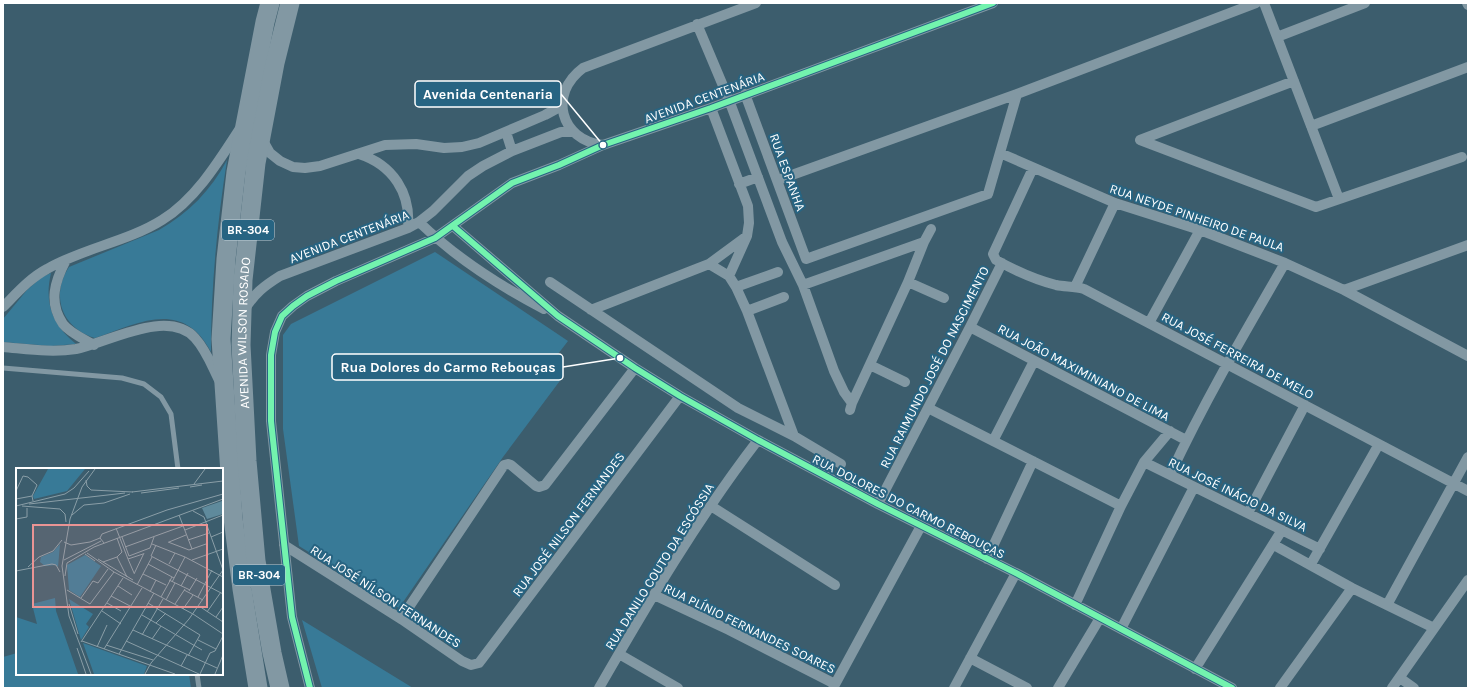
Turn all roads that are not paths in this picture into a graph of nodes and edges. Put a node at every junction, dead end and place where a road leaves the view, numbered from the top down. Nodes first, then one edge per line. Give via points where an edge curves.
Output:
1 (270, 3) edge
2 (290, 3) edge
3 (756, 3) edge
4 (993, 3) edge
5 (1256, 3) edge
6 (1264, 3) edge
7 (1365, 3) edge
8 (697, 24) junction
9 (1278, 37) junction
10 (1468, 67) edge
11 (1294, 81) junction
12 (745, 94) junction
13 (1017, 94) junction
14 (729, 100) junction
15 (562, 101) junction
16 (710, 108) junction
17 (245, 121) junction
18 (1311, 126) junction
19 (506, 132) junction
20 (573, 132) junction
21 (261, 137) junction
22 (603, 145) junction
23 (512, 151) junction
24 (1000, 153) junction
25 (359, 154) junction
26 (1462, 157) dead end
27 (1033, 168) junction
28 (758, 177) junction
29 (778, 180) junction
30 (739, 184) junction
31 (1338, 199) junction
32 (1115, 203) junction
33 (420, 222) junction
34 (453, 226) junction
35 (408, 228) junction
36 (931, 229) dead end
37 (1200, 230) junction
38 (747, 236) junction
39 (435, 238) junction
40 (924, 242) junction
41 (1468, 246) edge
42 (993, 254) joint
43 (66, 260) junction
44 (1002, 263) junction
45 (1285, 263) junction
46 (709, 264) junction
47 (778, 272) dead end
48 (729, 276) junction
49 (550, 282) dead end
50 (908, 282) junction
51 (803, 285) junction
52 (736, 287) junction
53 (1075, 287) junction
54 (1344, 290) junction
55 (784, 297) dead end
56 (944, 298) dead end
57 (3, 306) edge
58 (591, 310) junction
59 (747, 311) junction
60 (242, 314) junction
61 (558, 316) junction
62 (1149, 323) junction
63 (970, 327) junction
64 (94, 345) junction
65 (3, 347) edge
66 (1468, 356) edge
67 (1034, 361) junction
68 (870, 365) junction
69 (1227, 365) junction
70 (3, 368) edge
71 (635, 368) junction
72 (905, 382) dead end
73 (224, 390) junction
74 (680, 396) junction
75 (1305, 405) junction
76 (928, 408) junction
77 (1170, 432) junction
78 (794, 436) junction
79 (758, 440) junction
80 (1186, 440) junction
81 (993, 441) junction
82 (1379, 444) junction
83 (1468, 457) edge
84 (1033, 461) junction
85 (1144, 462) junction
86 (841, 464) dead end
87 (178, 468) edge
88 (1170, 475) junction
89 (1454, 483) junction
90 (1194, 487) junction
91 (1468, 491) edge
92 (878, 504) junction
93 (711, 506) junction
94 (1121, 506) junction
95 (1248, 513) junction
96 (921, 526) junction
97 (1282, 530) junction
98 (284, 545) junction
99 (1274, 545) junction
100 (1320, 549) junction
101 (987, 559) junction
102 (1311, 564) junction
103 (1016, 573) junction
104 (1468, 580) edge
105 (834, 585) dead end
106 (1352, 588) junction
107 (654, 595) junction
108 (1075, 605) junction
109 (1387, 605) junction
110 (1100, 618) junction
111 (401, 619) junction
112 (1434, 628) junction
113 (1121, 629) junction
114 (619, 654) junction
115 (970, 658) junction
116 (475, 665) joint
117 (1195, 669) junction
118 (197, 675) edge
119 (1400, 678) junction
120 (834, 686) edge
121 (199, 688) edge
122 (258, 688) edge
123 (280, 688) edge
124 (310, 688) edge
125 (599, 688) edge
126 (678, 688) edge
127 (954, 688) edge
128 (1028, 688) edge
129 (1058, 688) edge
130 (1232, 688) edge
131 (1280, 688) edge
132 (1392, 688) edge
133 (1414, 688) edge

1 - 17 highway, AVENIDA WILSON ROSADO / BR-304
2 - 21 highway, AVENIDA WILSON ROSADO / BR-304
3 - 8 street
4 - 12 street, AVENIDA CENTENÁRIA
5 - 13 street
6 - 9 street
7 - 9 street
8 - 14 street
8 - 15 street via 583,68 571,79
9 - 11 street
10 - 18 street
11 - 18 street
11 - 31 street via 1140,140 1316,207
12 - 14 street, AVENIDA CENTENÁRIA
12 - 29 street, RUA ESPANHA
13 - 24 street
13 - 29 street
14 - 16 street, AVENIDA CENTENÁRIA
14 - 28 street
15 - 19 street via 556,109
15 - 20 street via 565,117
16 - 22 street, AVENIDA CENTENÁRIA
16 - 30 street
17 - 43 street via 220,160 196,190 163,220
17 - 73 highway, AVENIDA WILSON ROSADO / BR-304 via 236,172 226,260 221,339
18 - 31 street
19 - 23 street
19 - 25 street via 462,147 385,145
20 - 22 street via 587,142
20 - 23 street, AVENIDA CENTENÁRIA via 561,132
21 - 25 street via 270,153 293,167 320,166
21 - 60 highway, AVENIDA WILSON ROSADO / BR-304 via 247,234
22 - 34 street, AVENIDA CENTENÁRIA via 512,183
23 - 33 street, AVENIDA CENTENÁRIA via 468,176
24 - 27 street, RUA NEYDE PINHEIRO DE PAULA
24 - 29 street, RUA ESPANHA via 988,194 806,259
25 - 35 street via 377,161 390,171 399,184 408,206
26 - 31 street
27 - 32 street, RUA NEYDE PINHEIRO DE PAULA
27 - 42 street, RUA RAIMUNDO JOSÉ DO NASCIMENTO
28 - 30 street
28 - 51 street via 782,242
30 - 38 street via 748,206
32 - 37 street, RUA NEYDE PINHEIRO DE PAULA
32 - 53 street
33 - 35 street, AVENIDA CENTENÁRIA
33 - 39 street, RUA DOLORES DO CARMO REBOUÇAS
34 - 39 street, AVENIDA CENTENÁRIA
34 - 61 street, RUA DOLORES DO CARMO REBOUÇAS
35 - 60 street, AVENIDA CENTENÁRIA via 280,276 254,295
36 - 40 street
37 - 45 street, RUA NEYDE PINHEIRO DE PAULA
37 - 62 street
38 - 46 street
38 - 48 street
39 - 61 street, RUA DOLORES DO CARMO REBOUÇAS via 459,258 518,296
39 - 98 street, AVENIDA CENTENÁRIA via 336,281 307,296 282,316 275,332 271,355 271,421
40 - 50 street
40 - 51 street
41 - 54 street
42 - 44 street, RUA JOSÉ FERREIRA DE MELO via 996,260
43 - 57 street via 33,279
43 - 64 street via 54,287 56,306 64,324
44 - 53 street, RUA JOSÉ FERREIRA DE MELO via 1042,281
44 - 63 street, RUA RAIMUNDO JOSÉ DO NASCIMENTO
45 - 54 street, RUA NEYDE PINHEIRO DE PAULA
45 - 69 street
46 - 48 street
46 - 58 street
47 - 52 street
48 - 52 street
49 - 58 street
50 - 56 street
50 - 68 street
51 - 68 street via 834,371 851,407
52 - 59 street
53 - 62 street, RUA JOSÉ FERREIRA DE MELO via 1084,289
54 - 66 street, RUA NEYDE PINHEIRO DE PAULA
55 - 59 street
58 - 78 street via 738,408
59 - 78 street
60 - 123 highway, AVENIDA WILSON ROSADO / BR-304 via 246,445 256,561
61 - 71 street, RUA DOLORES DO CARMO REBOUÇAS
62 - 69 street, RUA JOSÉ FERREIRA DE MELO
63 - 67 street, RUA JOÃO MAXIMINIANO DE LIMA
63 - 76 street, RUA RAIMUNDO JOSÉ DO NASCIMENTO
64 - 65 street via 56,350
64 - 73 street via 157,325 184,329 204,349
67 - 77 street, RUA JOÃO MAXIMINIANO DE LIMA
67 - 81 street
68 - 72 street
69 - 75 street, RUA JOSÉ FERREIRA DE MELO
69 - 80 street
70 - 87 lane via 122,378 144,384 161,397 171,414
71 - 74 street, RUA DOLORES DO CARMO REBOUÇAS
71 - 111 street via 542,487 536,486 511,465 505,464
73 - 122 highway, AVENIDA WILSON ROSADO / BR-304 via 232,518
74 - 79 street, RUA DOLORES DO CARMO REBOUÇAS
74 - 116 street, RUA JOSÉ NILSON FERNANDES via 483,659
75 - 82 street, RUA JOSÉ FERREIRA DE MELO
75 - 95 street
76 - 81 street
76 - 92 street, RUA RAIMUNDO JOSÉ DO NASCIMENTO
77 - 80 street, RUA JOÃO MAXIMINIANO DE LIMA
77 - 85 street
78 - 86 street
79 - 92 street, RUA DOLORES DO CARMO REBOUÇAS
79 - 93 street, RUA DANILO COUTO DA ESCÓSSIA
80 - 88 street
81 - 84 street
82 - 89 street, RUA JOSÉ FERREIRA DE MELO
82 - 100 street
83 - 89 street
84 - 94 street
84 - 101 street
85 - 88 street, RUA JOSÉ INÁCIO DA SILVA
85 - 94 street
88 - 90 street, RUA JOSÉ INÁCIO DA SILVA
89 - 91 street, RUA JOSÉ FERREIRA DE MELO
89 - 109 street
90 - 95 street, RUA JOSÉ INÁCIO DA SILVA
90 - 113 street
92 - 96 street, RUA DOLORES DO CARMO REBOUÇAS
93 - 105 street
93 - 107 street, RUA DANILO COUTO DA ESCÓSSIA
94 - 108 street
95 - 97 street, RUA JOSÉ INÁCIO DA SILVA
96 - 101 street, RUA DOLORES DO CARMO REBOUÇAS
96 - 120 street
97 - 99 street
97 - 100 street, RUA JOSÉ INÁCIO DA SILVA
98 - 111 street, RUA JOSÉ NÍLSON FERNANDES
98 - 124 street, AVENIDA CENTENÁRIA via 292,617
99 - 102 street
99 - 117 street
100 - 102 street
101 - 103 street, RUA DOLORES DO CARMO REBOUÇAS
102 - 106 street
103 - 108 street, RUA DOLORES DO CARMO REBOUÇAS
103 - 115 street
104 - 112 street
106 - 109 street
106 - 131 street
107 - 114 street, RUA DANILO COUTO DA ESCÓSSIA
107 - 120 street, RUA PLÍNIO FERNANDES SOARES via 715,623
108 - 110 street, RUA DOLORES DO CARMO REBOUÇAS
109 - 112 street
110 - 113 street, RUA DOLORES DO CARMO REBOUÇAS
110 - 129 street
111 - 116 street, RUA JOSÉ NÍLSON FERNANDES via 462,660
112 - 119 street
113 - 117 street, RUA DOLORES DO CARMO REBOUÇAS
114 - 125 street, RUA DANILO COUTO DA ESCÓSSIA
114 - 126 street
115 - 127 street
115 - 128 street
117 - 130 street, RUA DOLORES DO CARMO REBOUÇAS
118 - 121 lane
119 - 132 street
119 - 133 street

